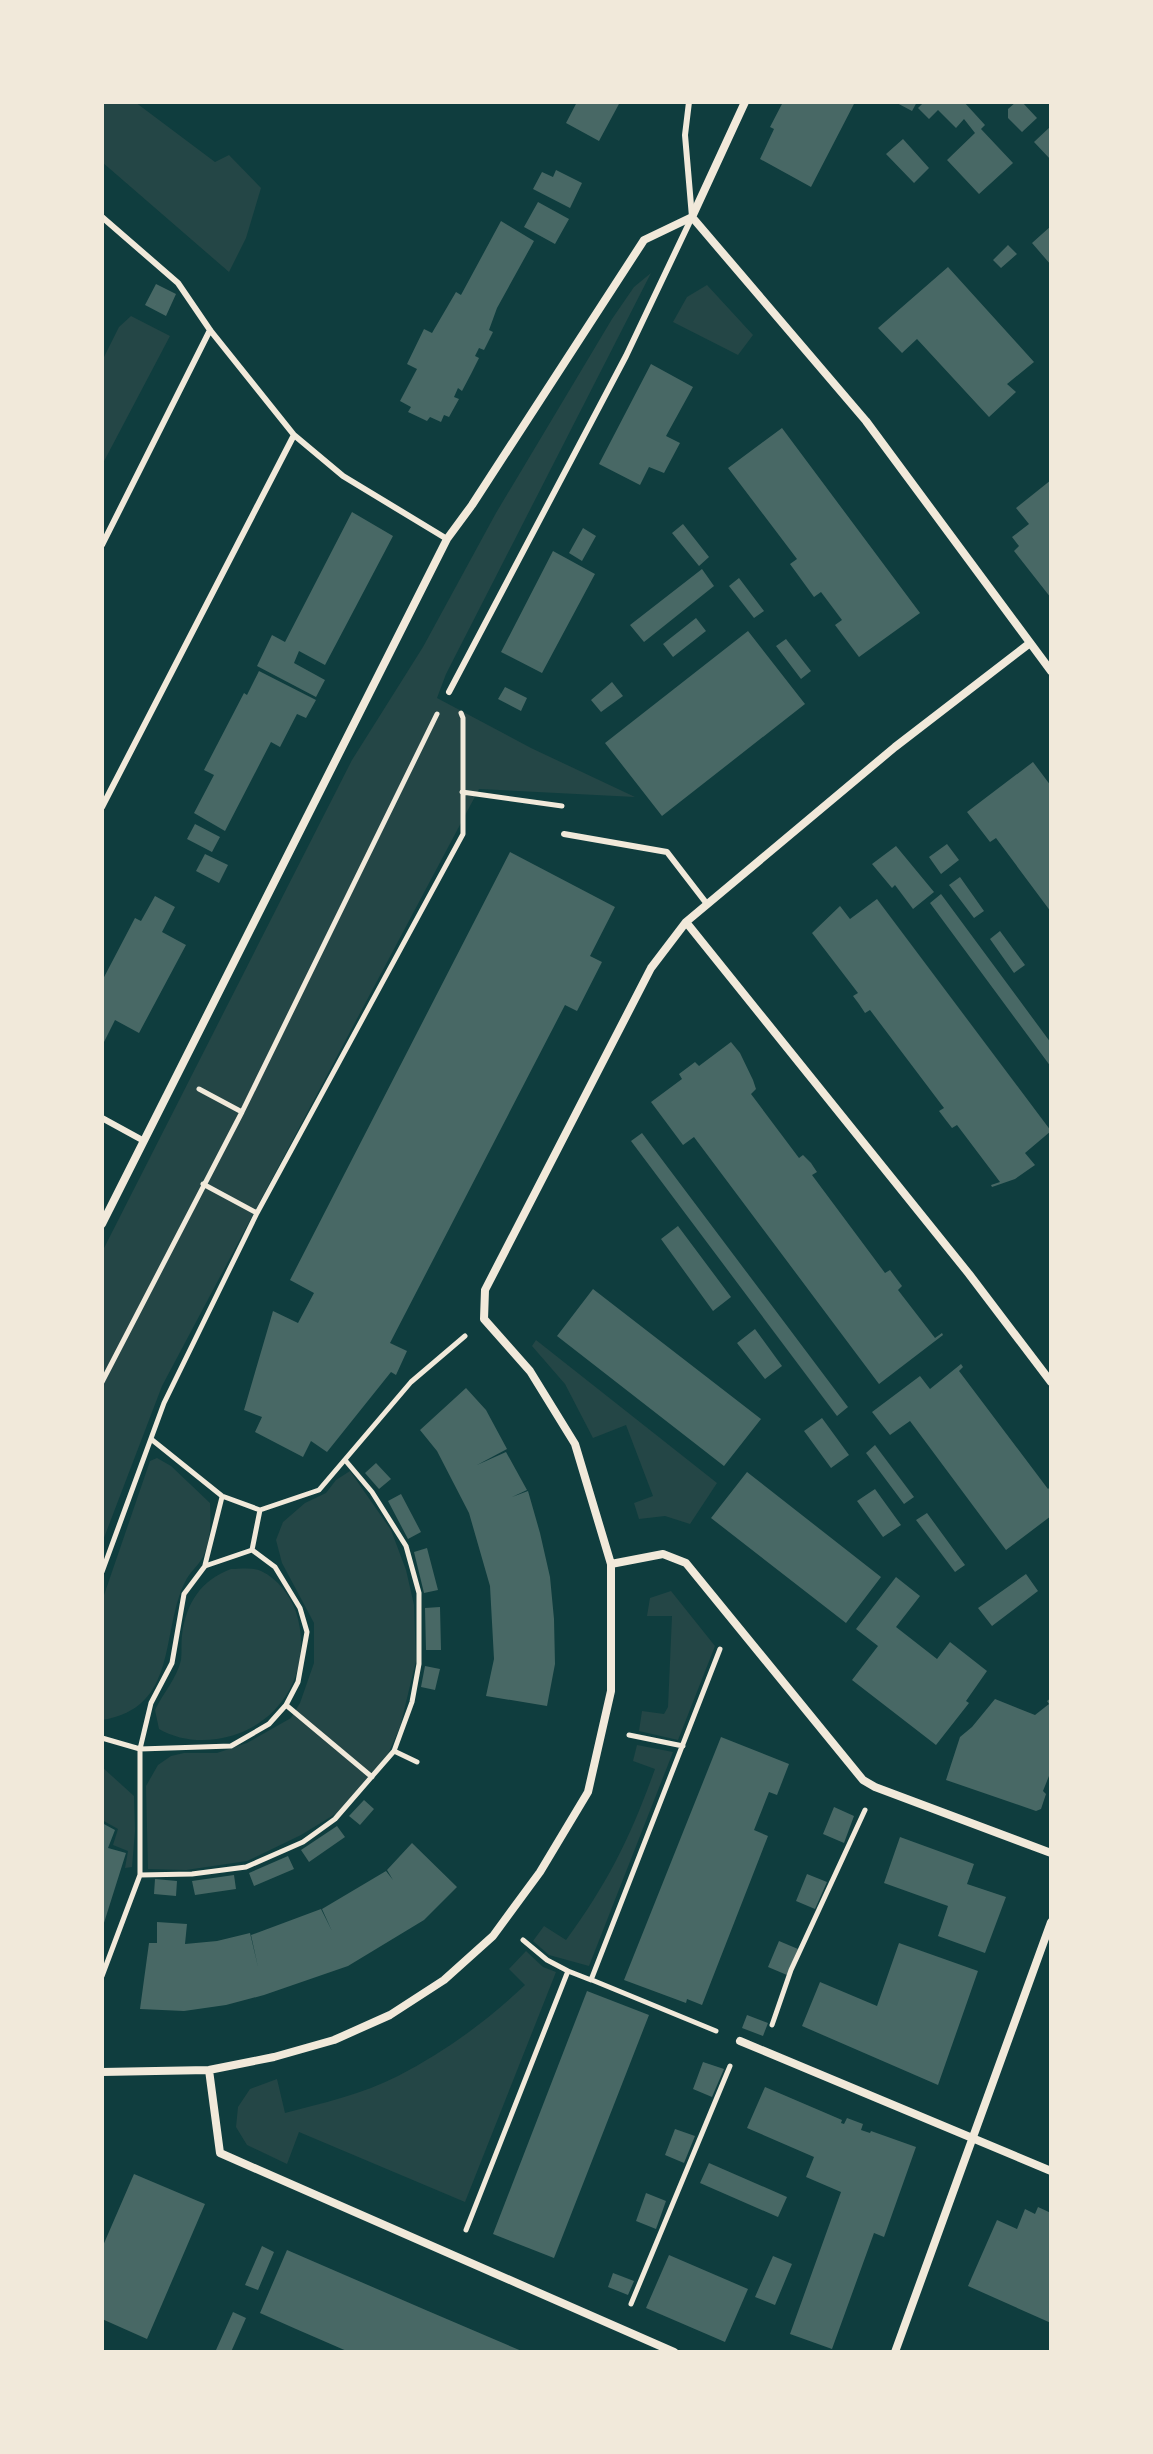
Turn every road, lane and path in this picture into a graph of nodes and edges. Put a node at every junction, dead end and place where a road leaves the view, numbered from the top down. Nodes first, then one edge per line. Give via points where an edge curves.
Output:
1 (689, 102) edge
2 (745, 102) edge
3 (102, 217) edge
4 (692, 217) junction
5 (210, 330) junction
6 (294, 435) junction
7 (447, 539) junction
8 (102, 545) edge
9 (1030, 643) junction
10 (1051, 671) edge
11 (449, 692) junction
12 (102, 807) edge
13 (564, 834) dead end
14 (707, 904) junction
15 (686, 922) junction
16 (177, 1077) junction
17 (242, 1112) junction
18 (102, 1118) edge
19 (144, 1141) junction
20 (203, 1184) junction
21 (257, 1213) junction
22 (102, 1224) edge
23 (484, 1319) junction
24 (102, 1382) edge
25 (1051, 1382) edge
26 (151, 1439) junction
27 (345, 1460) junction
28 (222, 1496) junction
29 (260, 1510) junction
30 (252, 1550) junction
31 (611, 1564) junction
32 (205, 1566) junction
33 (102, 1572) edge
34 (731, 1618) junction
35 (286, 1705) junction
36 (603, 1729) junction
37 (102, 1738) edge
38 (683, 1746) junction
39 (140, 1749) junction
40 (394, 1751) junction
41 (417, 1762) dead end
42 (372, 1777) junction
43 (875, 1787) junction
44 (1051, 1853) edge
45 (140, 1875) junction
46 (1051, 1922) edge
47 (504, 1923) junction
48 (568, 1971) junction
49 (102, 1976) edge
50 (591, 1980) junction
51 (740, 2041) junction
52 (763, 2050) junction
53 (209, 2070) junction
54 (102, 2072) edge
55 (972, 2138) junction
56 (1051, 2171) edge
57 (456, 2257) junction
58 (621, 2328) junction
59 (674, 2352) edge
60 (895, 2352) edge

1 - 4 lane via 685,135
2 - 4 street
3 - 5 lane via 178,283
4 - 7 street via 644,240
4 - 9 street via 866,421
4 - 11 lane via 626,356
5 - 6 lane
5 - 8 lane
6 - 7 lane via 343,476
6 - 12 lane
7 - 16 street
9 - 10 street
9 - 14 street
11 - 17 path
11 - 21 path via 463,718 463,834
13 - 14 lane via 667,852
14 - 15 street
15 - 23 street via 651,968 485,1290
15 - 25 street
16 - 17 path
16 - 19 street
17 - 20 path
18 - 19 lane
19 - 22 street
20 - 21 path
20 - 24 path
21 - 26 path
23 - 27 path via 411,1382
23 - 31 street via 530,1371 575,1444
26 - 28 path
26 - 33 path
27 - 29 path via 319,1490
27 - 40 path via 406,1546 419,1593 419,1664
28 - 29 path
28 - 32 path
29 - 30 path
30 - 32 path
30 - 35 path via 275,1567 300,1608 307,1632 298,1682
31 - 34 street via 663,1554 686,1563
31 - 36 street via 611,1691
32 - 39 path via 184,1594 172,1663 151,1703
34 - 38 path
34 - 43 street via 863,1780
35 - 39 path via 269,1724 231,1746
35 - 42 path
36 - 38 path
36 - 47 street via 588,1792
37 - 39 path
38 - 50 path
39 - 45 path
40 - 41 path
40 - 42 path
42 - 45 path via 335,1819 303,1842 246,1867
43 - 44 street
43 - 52 path via 791,1970
45 - 49 path
46 - 55 street
47 - 48 path
47 - 53 street via 444,1980 390,2015 334,2040
48 - 50 path
48 - 57 path
50 - 51 path
51 - 52 street
51 - 58 path
52 - 55 street
53 - 54 street
53 - 57 street via 220,2153
55 - 56 street
55 - 60 street
57 - 58 street
58 - 59 street

